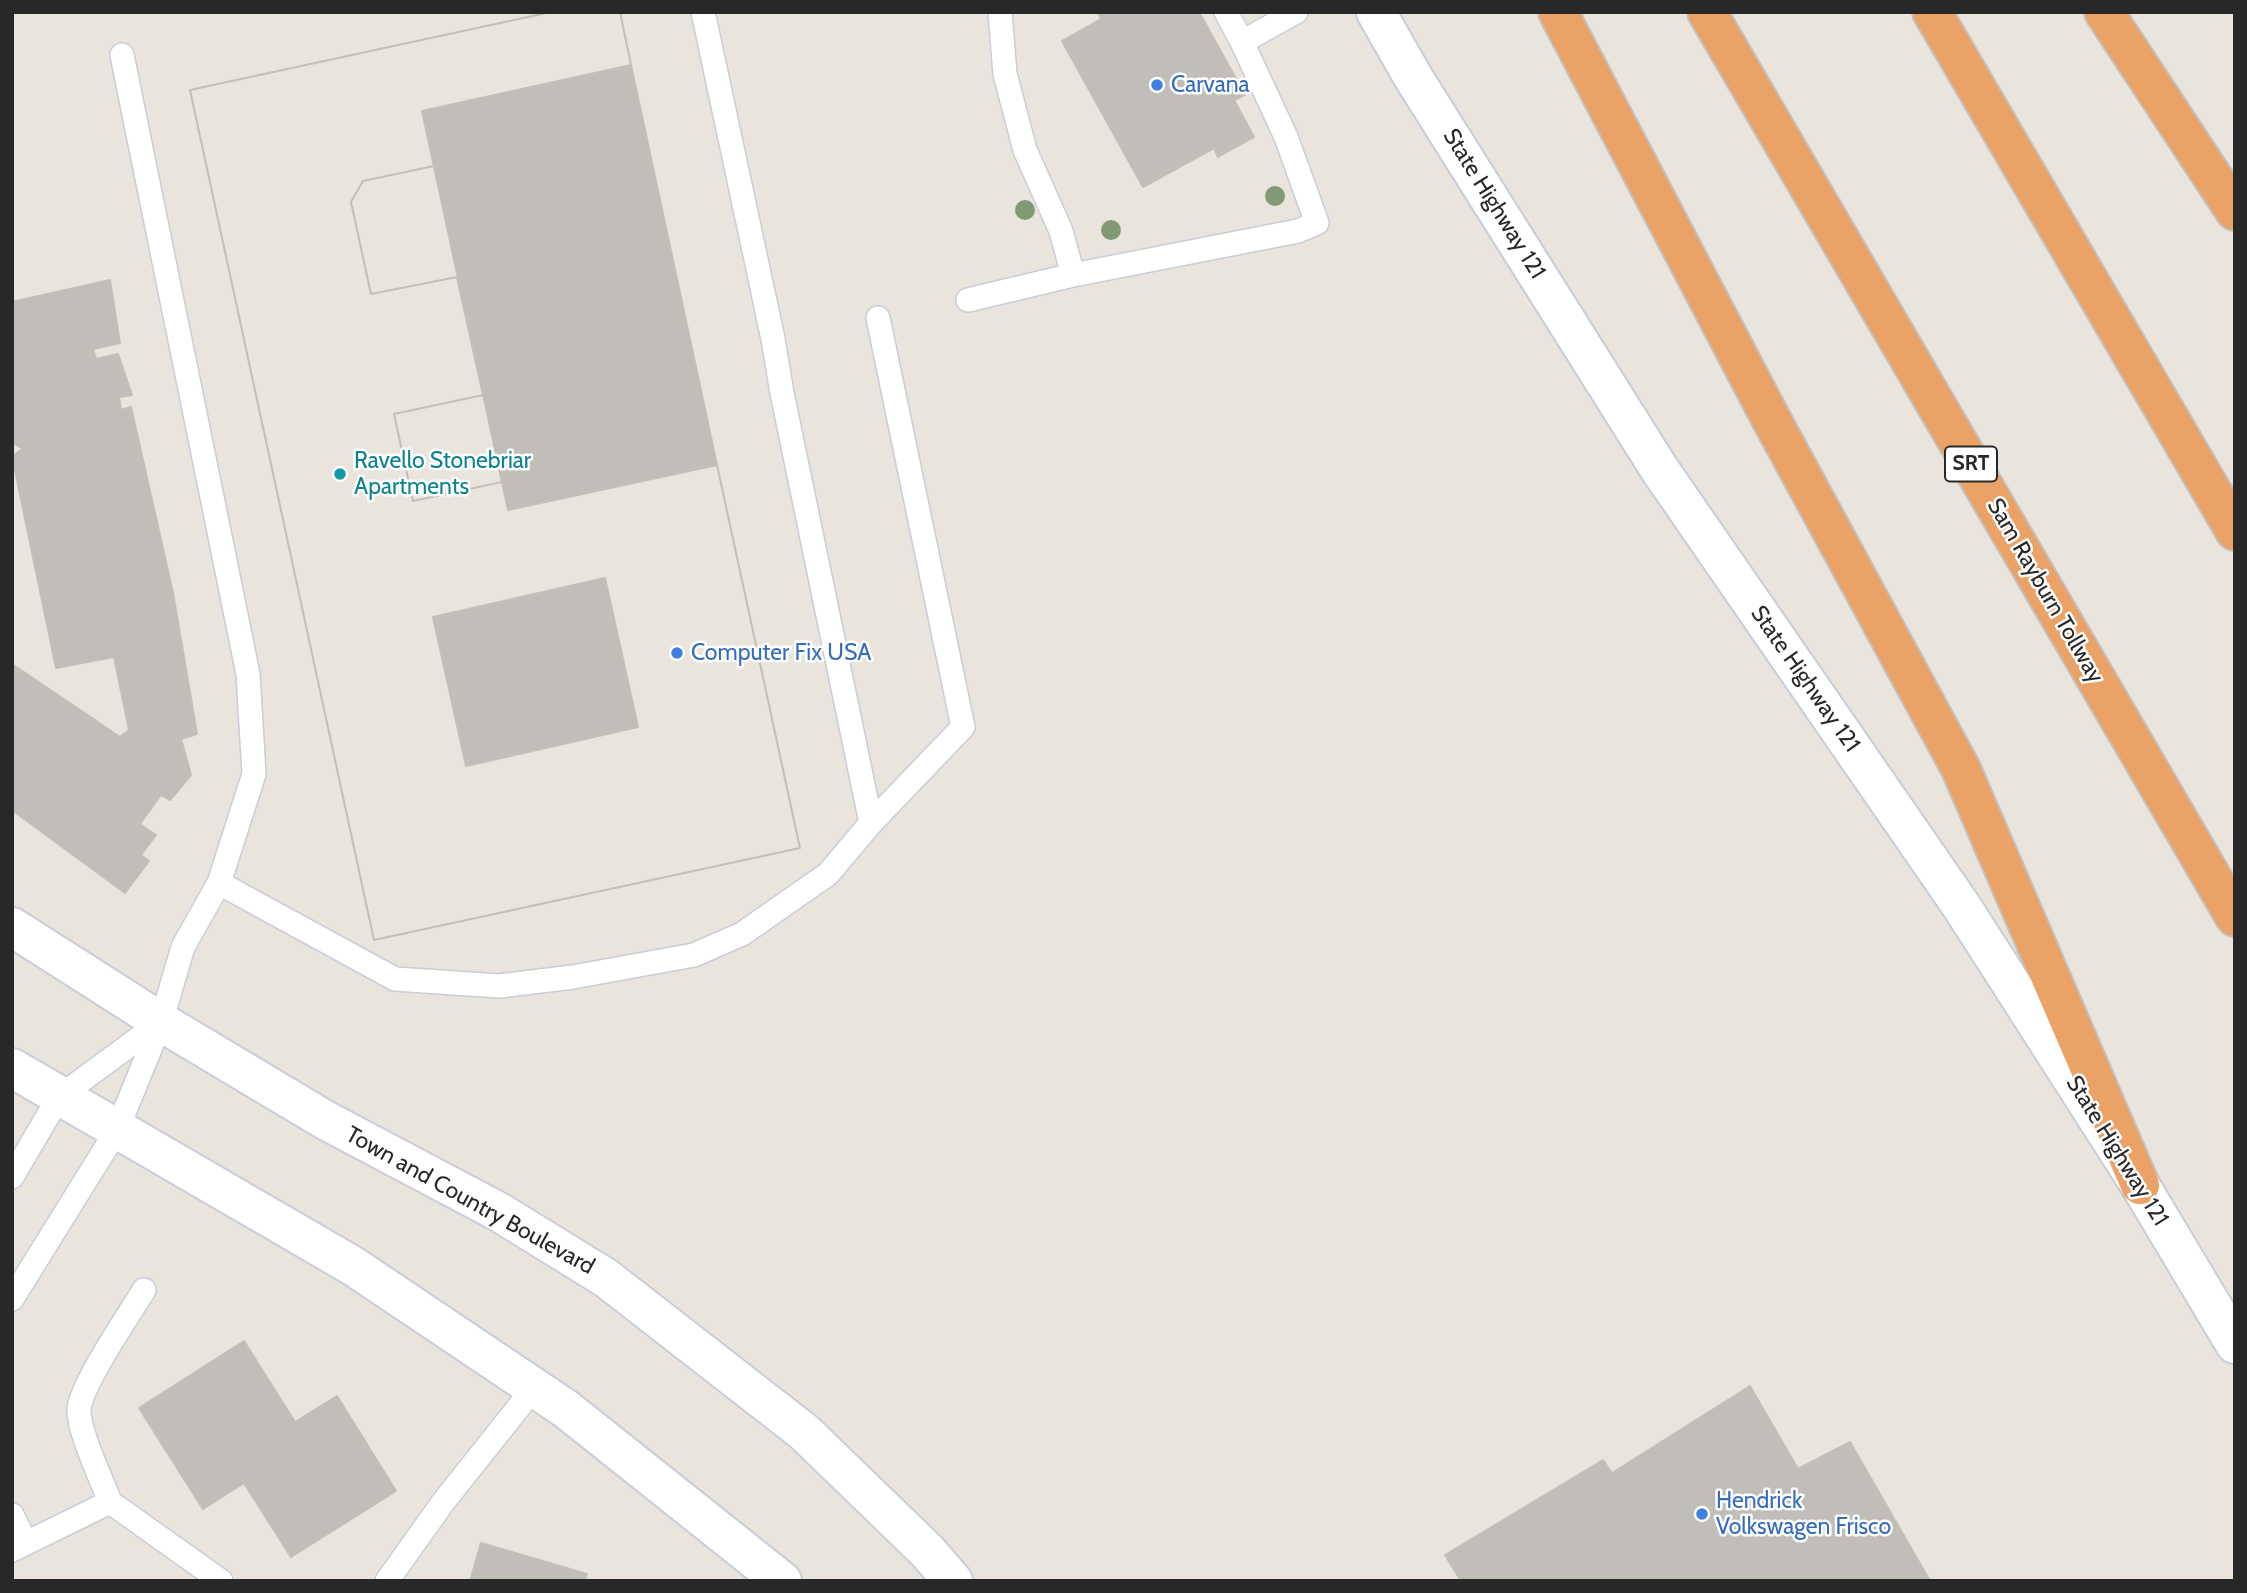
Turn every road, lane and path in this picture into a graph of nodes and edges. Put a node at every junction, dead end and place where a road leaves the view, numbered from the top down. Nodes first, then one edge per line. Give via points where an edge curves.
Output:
1 (703, 12) edge
2 (1000, 12) edge
3 (1226, 12) edge
4 (1296, 12) edge
5 (1376, 12) edge
6 (1558, 12) edge
7 (1707, 12) edge
8 (1932, 12) edge
9 (2104, 12) edge
10 (1242, 42) junction
11 (122, 55) dead end
12 (2235, 211) edge
13 (1073, 275) junction
14 (968, 300) dead end
15 (878, 318) dead end
16 (2235, 531) edge
17 (871, 823) junction
18 (219, 883) junction
19 (2235, 917) edge
20 (12, 928) edge
21 (161, 1022) junction
22 (12, 1068) edge
23 (60, 1097) junction
24 (117, 1130) junction
25 (12, 1177) edge
26 (2140, 1185) junction
27 (144, 1290) dead end
28 (12, 1299) edge
29 (2235, 1344) edge
30 (534, 1388) junction
31 (110, 1502) junction
32 (12, 1516) edge
33 (19, 1546) edge
34 (221, 1581) edge
35 (387, 1581) edge
36 (782, 1581) edge
37 (953, 1581) edge

1 - 17 lane
2 - 13 lane via 1005,74 1025,150 1061,231
3 - 10 lane
4 - 10 lane
5 - 26 main road, State Highway 121 via 1660,470 1962,906
6 - 26 highway via 1961,769
7 - 19 highway, Sam Rayburn Tollway / SRT
8 - 16 highway
9 - 12 highway
10 - 13 lane via 1286,137 1317,223 1298,231
11 - 18 lane via 248,674 254,774
13 - 14 lane
15 - 17 lane via 963,727
17 - 18 lane via 828,874 742,934 695,955 499,986 396,979
18 - 21 lane via 183,947
20 - 21 main road, Town and Country Boulevard
21 - 23 lane
21 - 24 lane
21 - 37 main road, Town and Country Boulevard via 325,1119 499,1212 606,1278 804,1433
22 - 23 main road
23 - 24 main road
23 - 25 lane
24 - 28 lane
24 - 30 main road via 353,1266
26 - 29 main road, State Highway 121
27 - 31 lane via 84,1391 79,1410
30 - 35 lane
30 - 36 main road
31 - 33 lane
31 - 34 lane
32 - 33 lane

